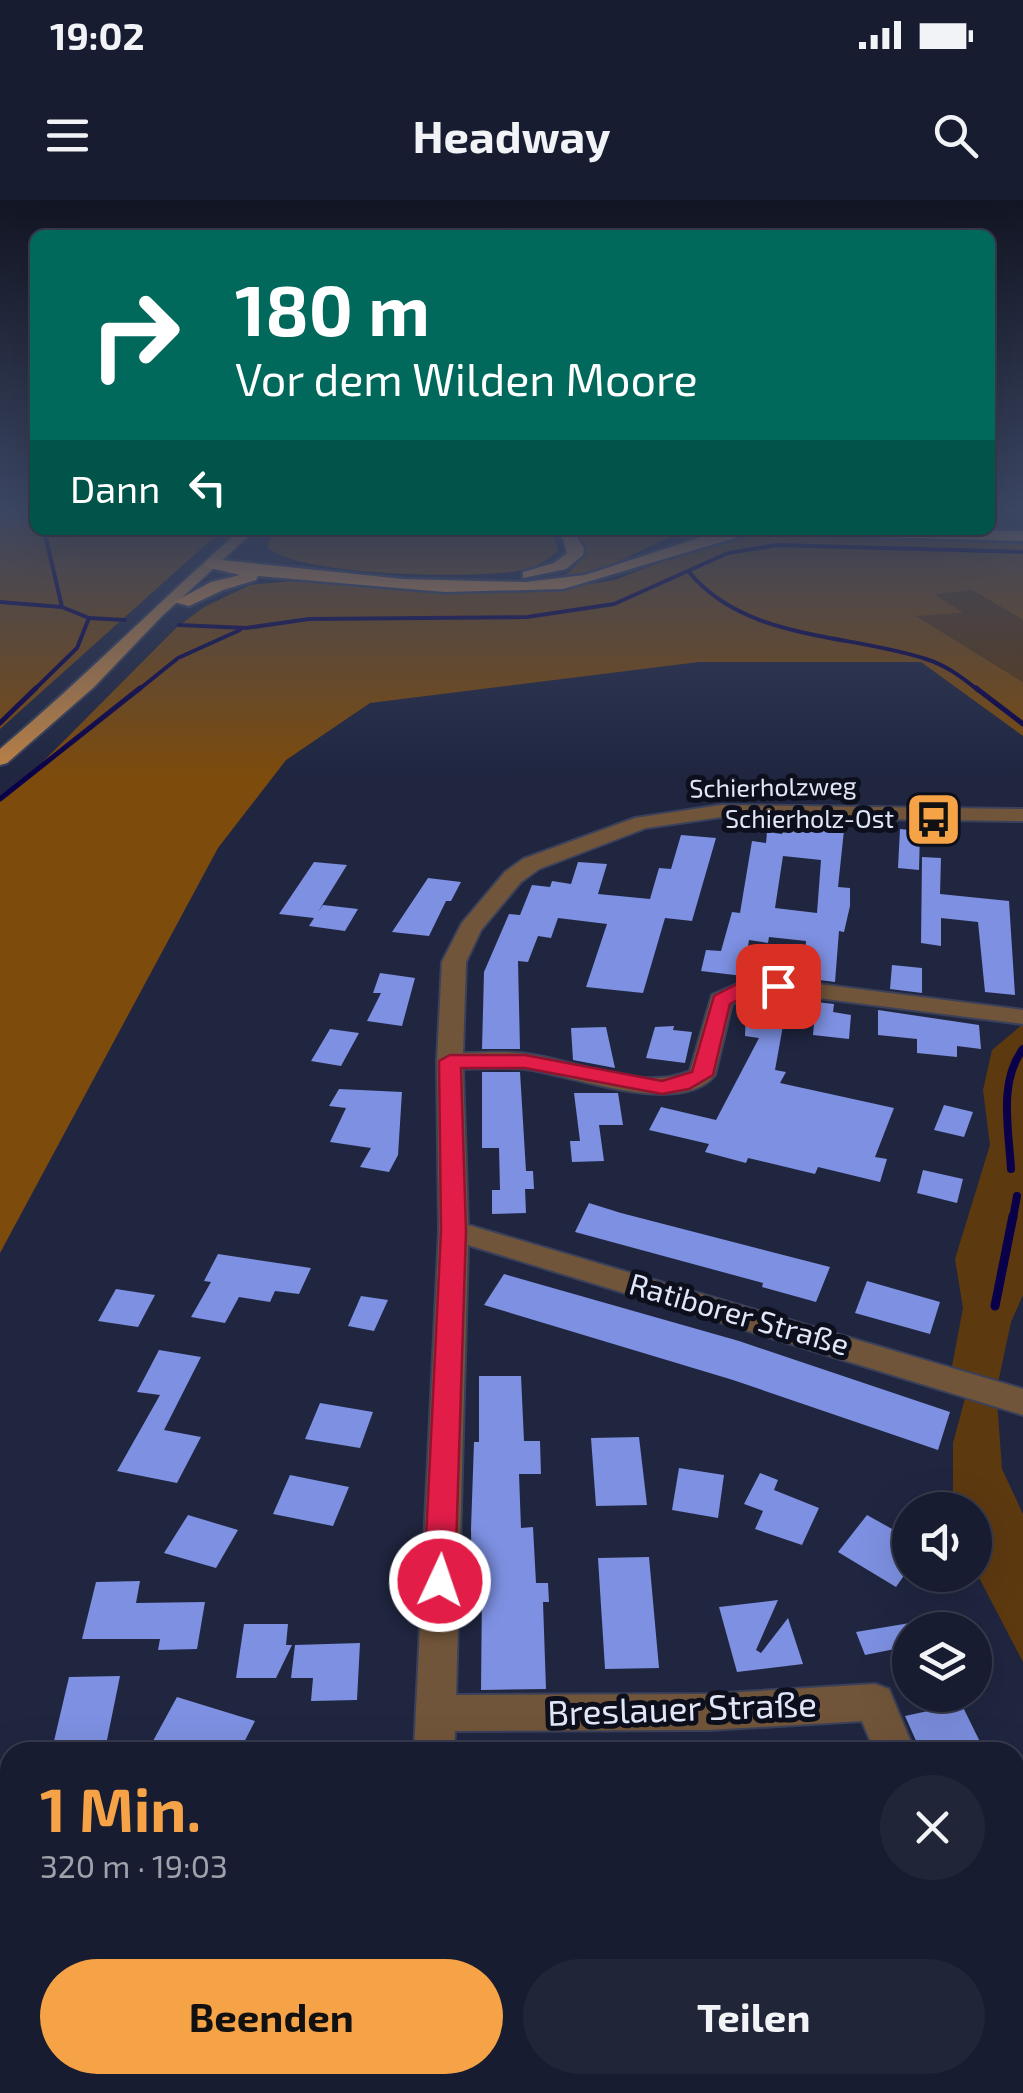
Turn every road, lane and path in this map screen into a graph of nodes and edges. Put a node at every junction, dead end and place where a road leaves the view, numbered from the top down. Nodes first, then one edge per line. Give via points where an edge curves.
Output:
1 (167, 598) edge
2 (176, 598) edge
3 (187, 598) edge
4 (192, 598) edge
5 (183, 602) junction
6 (128, 647) junction
7 (0, 759) edge
8 (1023, 815) edge
9 (1023, 1017) edge
10 (450, 1061) junction
11 (454, 1231) junction
12 (1023, 1402) edge
13 (435, 1733) edge
14 (891, 1742) edge

1 - 6 main road via 148,614
2 - 6 main road
3 - 5 main road
4 - 5 highway
5 - 6 main road
6 - 7 main road
8 - 10 street, Schierholzweg via 681,814 613,831 531,864 480,914 454,962
9 - 10 street via 746,987 721,1000 702,1075 689,1083 662,1087 525,1062
10 - 11 street
11 - 12 street, Ratiborer Straße
11 - 13 street
13 - 14 street, Breslauer Straße via 876,1702

